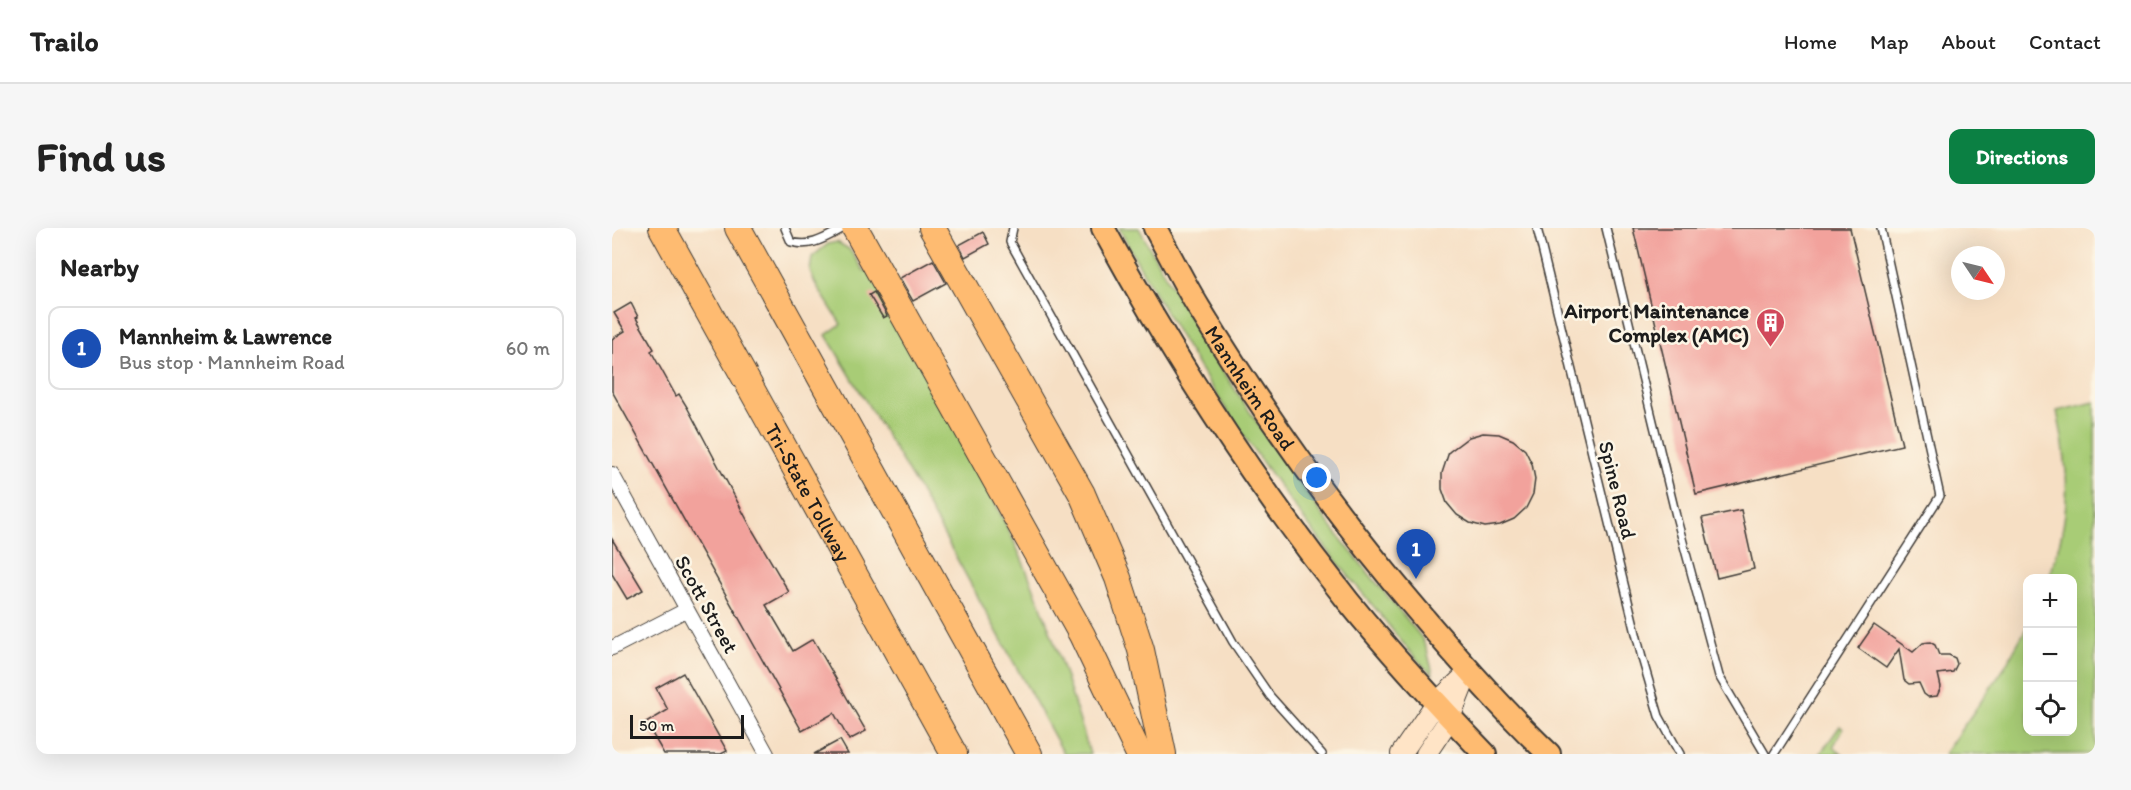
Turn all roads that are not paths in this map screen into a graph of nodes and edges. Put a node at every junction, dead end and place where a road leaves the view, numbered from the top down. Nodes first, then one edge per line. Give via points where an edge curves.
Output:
1 (662, 228) edge
2 (738, 228) edge
3 (785, 228) edge
4 (844, 228) edge
5 (855, 228) edge
6 (932, 228) edge
7 (1013, 228) edge
8 (1102, 228) edge
9 (1155, 228) edge
10 (1537, 228) edge
11 (1605, 228) edge
12 (1881, 228) edge
13 (612, 474) edge
14 (686, 610) junction
15 (612, 648) edge
16 (1469, 672) junction
17 (1443, 710) junction
18 (767, 754) edge
19 (954, 754) edge
20 (1029, 754) edge
21 (1139, 754) edge
22 (1162, 754) edge
23 (1322, 754) edge
24 (1401, 754) edge
25 (1426, 754) edge
26 (1485, 754) edge
27 (1549, 754) edge
28 (1680, 754) edge
29 (1766, 754) edge
30 (1774, 754) edge

1 - 19 highway, Tri-State Tollway
2 - 20 highway
3 - 4 lane via 791,242 803,245 816,243
5 - 21 highway via 1077,626
6 - 22 highway via 1082,494 1118,578 1141,650
7 - 23 lane via 1010,242 1222,624 1270,696
8 - 17 main road via 1258,480 1349,602
9 - 16 main road, Mannheim Road via 1198,306 1299,460 1353,533
10 - 28 lane, Spine Road via 1642,658 1659,716
11 - 29 lane via 1719,676
12 - 30 lane via 1940,495
13 - 14 street, Scott Street
14 - 15 street
14 - 18 street, Scott Street
16 - 17 main road
16 - 27 main road, Mannheim Road
17 - 24 main road
17 - 25 main road
17 - 26 main road

